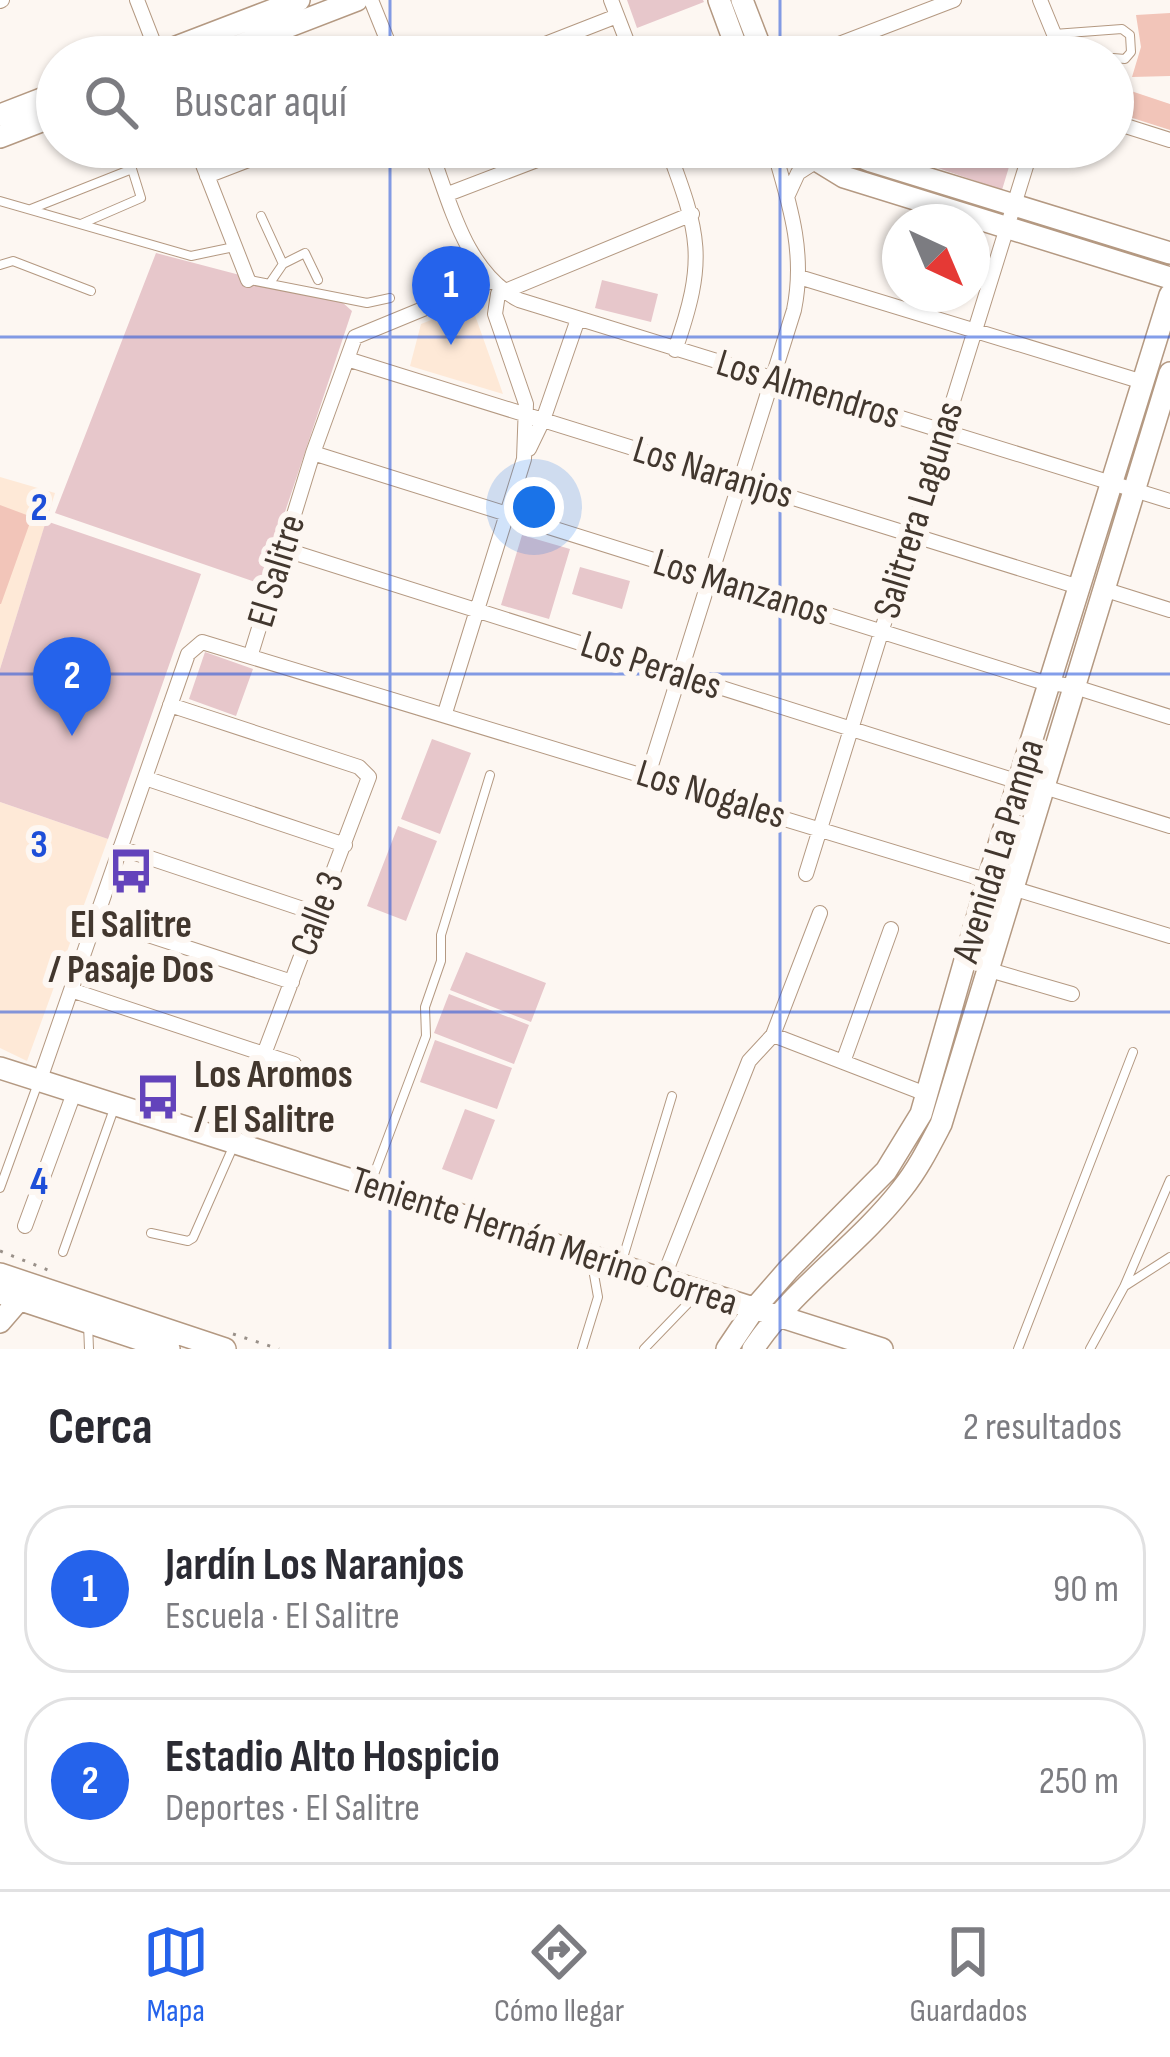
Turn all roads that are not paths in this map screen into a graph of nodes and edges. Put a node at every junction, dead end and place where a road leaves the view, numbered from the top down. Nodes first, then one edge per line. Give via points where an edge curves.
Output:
1 (136, 0) edge
2 (298, 0) edge
3 (357, 0) edge
4 (371, 0) edge
5 (611, 0) edge
6 (718, 0) edge
7 (742, 0) edge
8 (1040, 0) edge
9 (949, 1) edge
10 (617, 16) junction
11 (1054, 34) joint
12 (148, 36) edge
13 (205, 36) edge
14 (264, 36) edge
15 (386, 36) edge
16 (566, 36) edge
17 (625, 36) edge
18 (732, 36) edge
19 (756, 36) edge
20 (860, 36) edge
21 (1130, 36) edge
22 (36, 101) edge
23 (0, 115) edge
24 (36, 123) edge
25 (1134, 129) edge
26 (0, 137) edge
27 (1170, 140) edge
28 (204, 168) edge
29 (228, 168) edge
30 (437, 168) edge
31 (516, 168) edge
32 (675, 168) edge
33 (779, 168) edge
34 (804, 168) edge
35 (827, 168) edge
36 (888, 168) edge
37 (1026, 168) edge
38 (207, 176) junction
39 (448, 194) junction
40 (788, 196) junction
41 (0, 201) edge
42 (30, 210) junction
43 (692, 214) junction
44 (262, 216) dead end
45 (1011, 217) junction
46 (79, 225) junction
47 (235, 247) junction
48 (1170, 254) edge
49 (283, 264) junction
50 (0, 265) edge
51 (799, 278) junction
52 (1170, 278) edge
53 (248, 280) joint
54 (318, 280) dead end
55 (269, 284) junction
56 (496, 285) junction
57 (91, 291) dead end
58 (1170, 295) edge
59 (390, 298) dead end
60 (578, 319) junction
61 (975, 331) junction
62 (675, 350) junction
63 (346, 359) junction
64 (772, 380) junction
65 (1162, 384) edge
66 (527, 416) junction
67 (543, 421) junction
68 (944, 432) junction
69 (314, 453) junction
70 (524, 459) junction
71 (740, 482) junction
72 (1122, 487) junction
73 (1170, 502) edge
74 (506, 514) junction
75 (912, 535) junction
76 (283, 550) junction
77 (710, 578) junction
78 (1079, 587) junction
79 (1103, 589) junction
80 (1170, 610) edge
81 (476, 611) junction
82 (881, 632) junction
83 (251, 654) junction
84 (679, 675) junction
85 (1049, 684) junction
86 (1072, 686) junction
87 (170, 705) junction
88 (445, 713) junction
89 (1170, 717) edge
90 (851, 730) junction
91 (648, 775) junction
92 (490, 776) dead end
93 (145, 778) junction
94 (1030, 784) junction
95 (1170, 826) edge
96 (820, 828) junction
97 (345, 844) junction
98 (120, 848) junction
99 (806, 874) dead end
100 (999, 883) junction
101 (820, 913) dead end
102 (318, 914) junction
103 (96, 918) junction
104 (891, 929) dead end
105 (1170, 936) edge
106 (986, 969) junction
107 (292, 982) junction
108 (71, 989) junction
109 (1072, 994) dead end
110 (773, 1035) junction
111 (1133, 1052) dead end
112 (263, 1054) junction
113 (843, 1062) junction
114 (294, 1064) dead end
115 (0, 1068) edge
116 (39, 1082) junction
117 (74, 1093) junction
118 (926, 1094) junction
119 (672, 1096) dead end
120 (116, 1105) junction
121 (235, 1140) junction
122 (1170, 1180) edge
123 (369, 1187) junction
124 (0, 1188) edge
125 (25, 1226) dead end
126 (151, 1233) dead end
127 (63, 1252) dead end
128 (1170, 1257) edge
129 (591, 1258) junction
130 (620, 1267) junction
131 (0, 1274) edge
132 (662, 1281) junction
133 (1124, 1287) junction
134 (698, 1292) junction
135 (9, 1297) edge
136 (764, 1313) junction
137 (0, 1322) edge
138 (88, 1323) junction
139 (89, 1349) edge
140 (169, 1349) edge
141 (225, 1349) edge
142 (582, 1349) edge
143 (644, 1349) edge
144 (727, 1349) edge
145 (753, 1349) edge
146 (882, 1349) edge
147 (1018, 1349) edge
148 (1090, 1349) edge

1 - 12 street
2 - 13 street
3 - 14 street
4 - 15 street
5 - 10 street
6 - 18 street
7 - 19 street
8 - 11 street
9 - 20 street
10 - 16 street
10 - 17 street
11 - 21 lane via 1122,29
22 - 23 street
24 - 26 street
25 - 27 street
28 - 38 street
29 - 38 street
30 - 39 street
31 - 39 street
32 - 43 street
33 - 40 street
34 - 40 street
35 - 45 street via 859,183
36 - 45 street
37 - 45 street, Salitrera Lagunas
38 - 47 street
39 - 56 street via 468,247
40 - 51 street
41 - 42 lane
42 - 46 lane
42 - 46 lane via 132,169 141,198
43 - 56 street, El Salitre
43 - 62 street via 696,282
44 - 49 lane
45 - 48 street
45 - 52 street
45 - 61 street, Salitrera Lagunas
46 - 47 lane via 191,256
47 - 53 street
49 - 54 lane via 305,253
49 - 55 lane
50 - 57 lane via 13,261
51 - 61 street
51 - 64 street
53 - 55 lane
55 - 59 lane via 367,303
56 - 60 street, Los Almendros
56 - 63 street, El Salitre via 359,332
56 - 66 street via 495,314
58 - 65 street, Avenida La Pampa
60 - 62 street, Los Almendros
60 - 67 street
61 - 65 street
61 - 68 street, Salitrera Lagunas
62 - 64 street, Los Almendros
63 - 66 street, Los Naranjos
63 - 69 street, El Salitre
64 - 68 street, Los Almendros
64 - 71 street
65 - 72 street, Avenida La Pampa
66 - 67 street, Los Naranjos
66 - 70 street
67 - 70 street
67 - 71 street, Los Naranjos
68 - 72 street, Los Almendros
68 - 75 street, Salitrera Lagunas
69 - 74 street, Los Manzanos
69 - 76 street, El Salitre
70 - 74 street
71 - 75 street, Los Naranjos
71 - 77 street
72 - 73 street, Los Almendros
72 - 78 street, Avenida La Pampa
72 - 79 street, Avenida La Pampa
74 - 77 street, Los Manzanos
74 - 81 street
75 - 78 street, Los Naranjos
75 - 82 street, Salitrera Lagunas
76 - 81 street, Los Perales
76 - 83 street, El Salitre
77 - 82 street, Los Manzanos
77 - 84 street
78 - 85 street, Avenida La Pampa
79 - 80 street
79 - 86 street, Avenida La Pampa
81 - 84 street, Los Perales
81 - 88 street
82 - 85 street, Los Manzanos
82 - 90 street, Salitrera Lagunas
83 - 87 street, El Salitre via 212,641 194,646
83 - 88 street, Los Nogales
84 - 90 street, Los Perales
84 - 91 street
85 - 86 street, Los Manzanos
85 - 94 street, Avenida La Pampa
86 - 89 street, Los Manzanos
86 - 94 street, Avenida La Pampa
87 - 93 street, El Salitre
87 - 97 street, Calle 3 via 368,773
88 - 91 street, Los Nogales
90 - 94 street, Los Perales
90 - 96 street, Salitrera Lagunas
91 - 96 street, Los Nogales
92 - 123 lane via 440,934 426,1036
93 - 97 street
93 - 98 street, El Salitre
94 - 95 street, Los Perales
94 - 100 street, Avenida La Pampa
96 - 99 street, Salitrera Lagunas
96 - 100 street, Los Nogales
97 - 102 street, Calle 3
98 - 102 street
98 - 103 street, El Salitre
100 - 105 street, Los Nogales
100 - 106 street, Avenida La Pampa
100 - 118 street, Avenida La Pampa
101 - 110 street
102 - 107 street, Calle 3
103 - 107 street
103 - 108 street, El Salitre
104 - 113 street
106 - 109 street
106 - 136 street, Avenida La Pampa via 923,1160 868,1226
107 - 112 street, Calle 3
108 - 112 street
108 - 116 street, El Salitre
110 - 113 street
110 - 132 street via 749,1061
111 - 147 lane
112 - 114 street
113 - 118 street
115 - 116 street, Teniente Hernán Merino Correa
116 - 117 street, Teniente Hernán Merino Correa
116 - 124 lane
117 - 120 street, Teniente Hernán Merino Correa
117 - 125 street
118 - 136 street, Avenida La Pampa via 886,1171
119 - 130 lane
120 - 121 street, Teniente Hernán Merino Correa
120 - 127 lane
121 - 123 street, Teniente Hernán Merino Correa
121 - 126 lane via 193,1238
122 - 133 lane
123 - 129 street, Teniente Hernán Merino Correa
128 - 133 lane
129 - 130 street, Teniente Hernán Merino Correa
129 - 142 lane via 598,1297
130 - 132 street, Teniente Hernán Merino Correa
131 - 141 street
132 - 134 street, Teniente Hernán Merino Correa
133 - 148 lane
134 - 136 street, Teniente Hernán Merino Correa
134 - 143 lane
135 - 137 street
135 - 138 street
136 - 144 street, Avenida La Pampa
136 - 145 street, Avenida La Pampa
136 - 146 street, Teniente Hernán Merino Correa
138 - 139 lane
138 - 140 street

